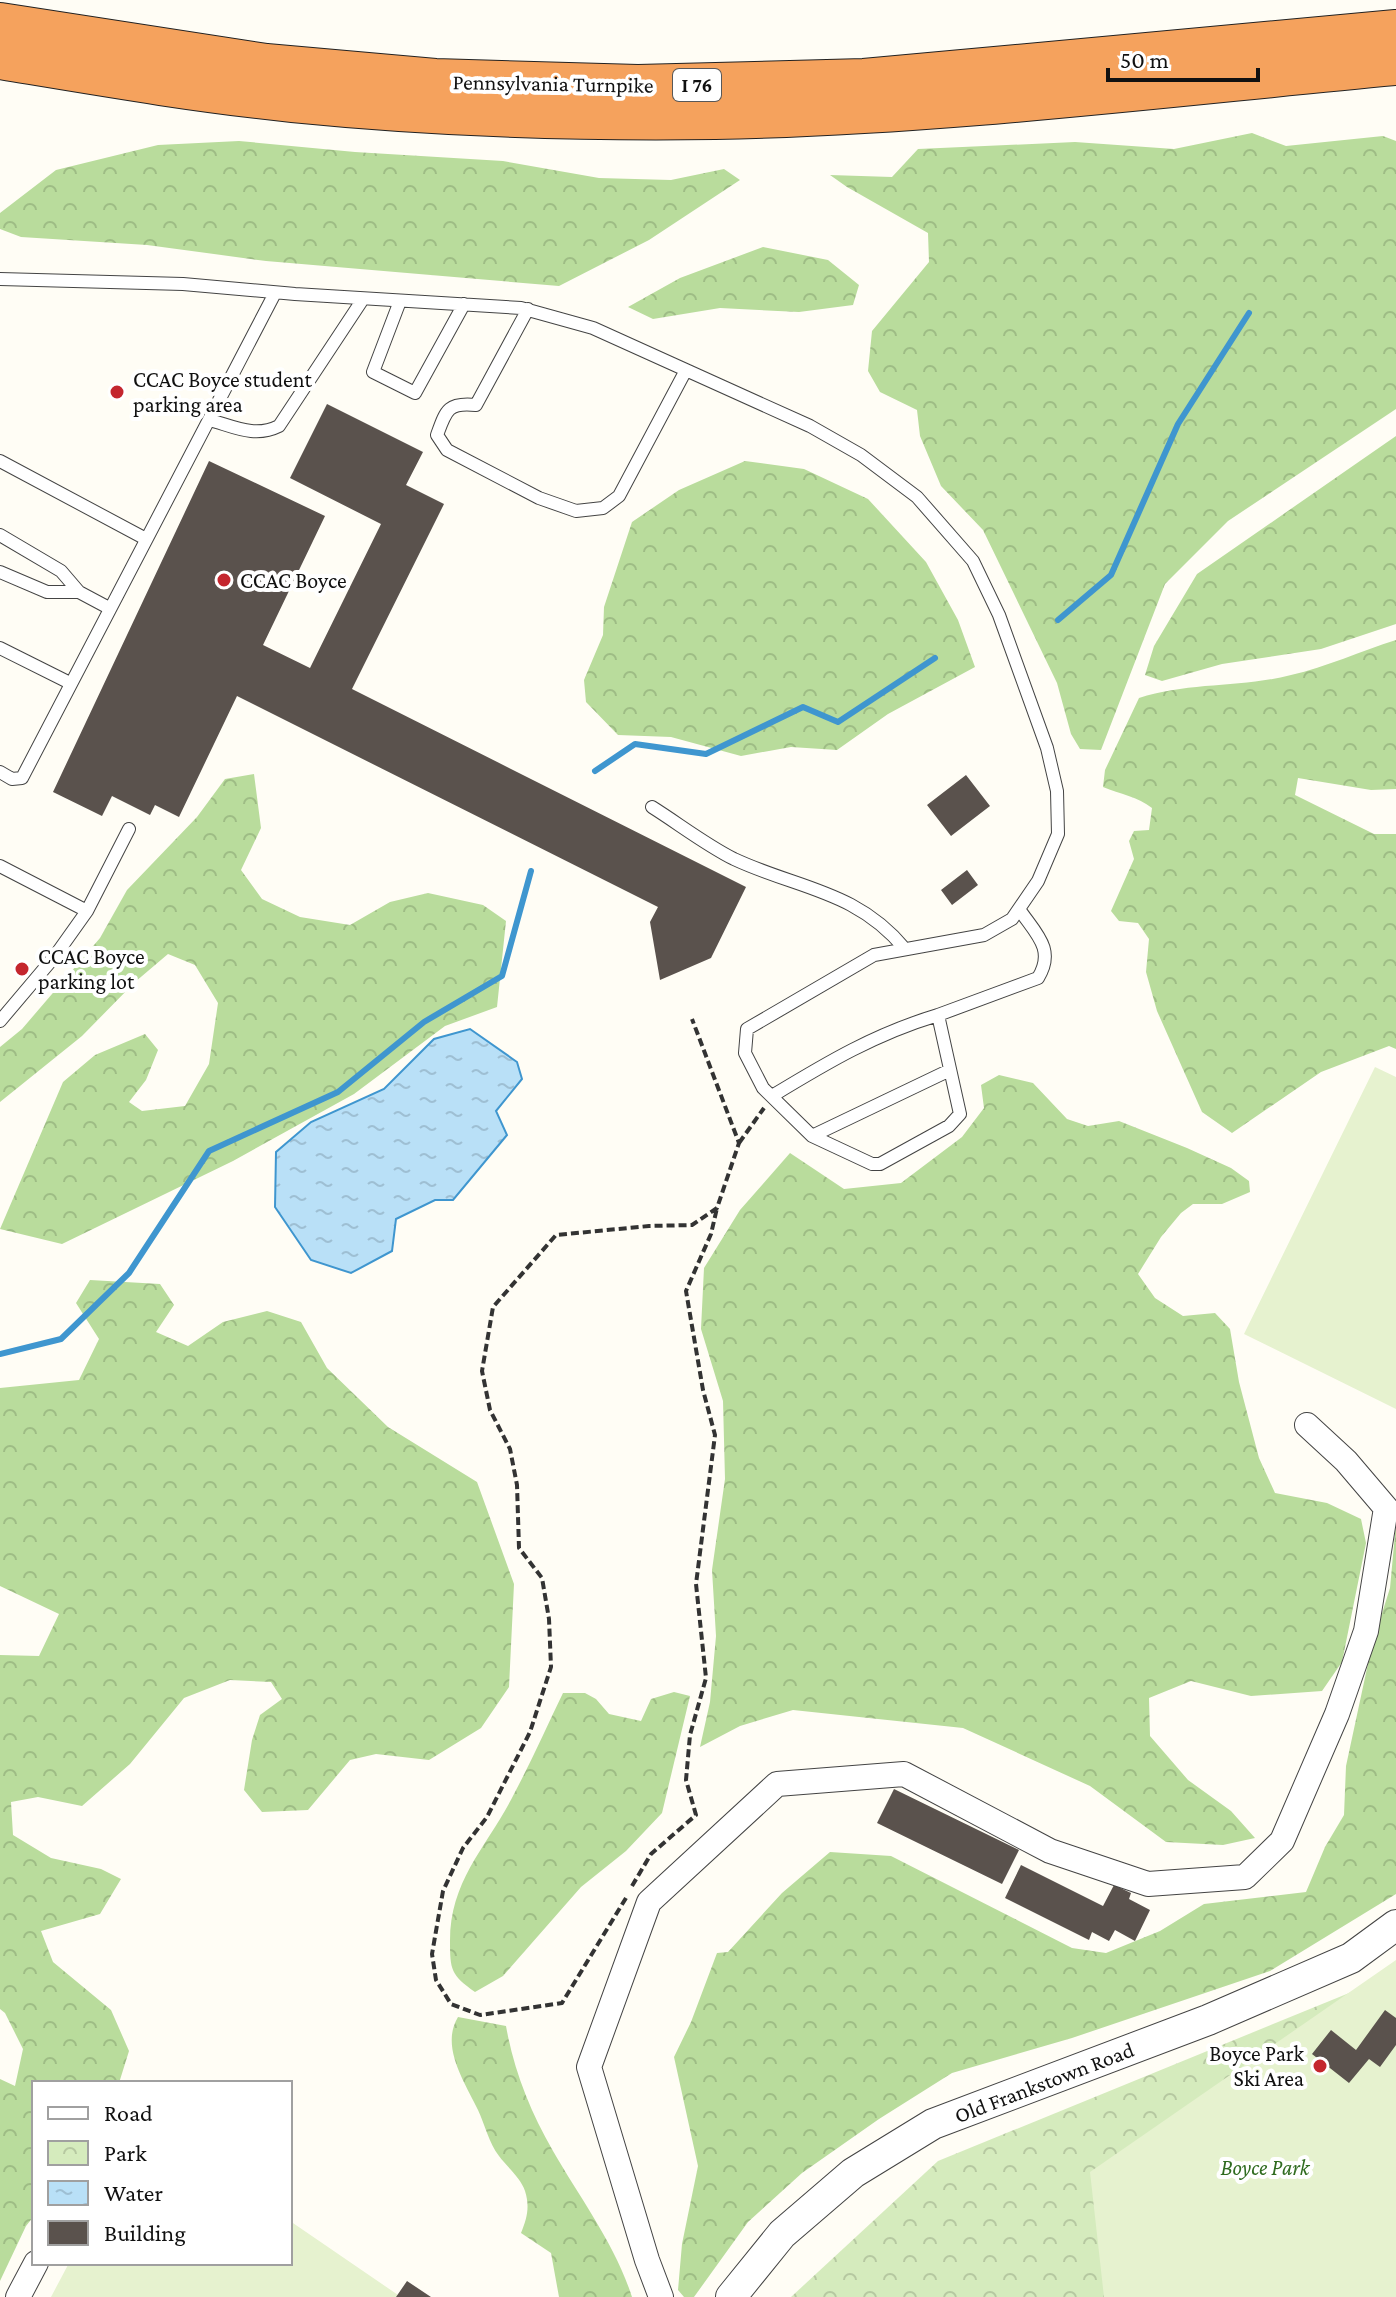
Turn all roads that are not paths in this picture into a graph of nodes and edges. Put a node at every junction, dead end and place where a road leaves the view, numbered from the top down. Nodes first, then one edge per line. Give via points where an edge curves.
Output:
1 (0, 24) edge
2 (1396, 31) edge
3 (0, 58) edge
4 (1396, 64) edge
5 (0, 279) edge
6 (275, 293) junction
7 (363, 299) junction
8 (400, 301) junction
9 (464, 304) junction
10 (528, 309) junction
11 (686, 370) junction
12 (210, 420) junction
13 (0, 461) edge
14 (0, 535) edge
15 (146, 539) junction
16 (0, 572) edge
17 (79, 592) junction
18 (109, 608) junction
19 (0, 648) edge
20 (70, 683) junction
21 (0, 772) edge
22 (652, 807) dead end
23 (129, 829) dead end
24 (0, 866) edge
25 (1019, 909) junction
26 (87, 911) junction
27 (905, 949) junction
28 (938, 1015) junction
29 (0, 1021) edge
30 (950, 1070) junction
31 (772, 1096) junction
32 (812, 1136) junction
33 (1307, 1425) dead end
34 (1396, 1925) edge
35 (35, 2265) edge
36 (18, 2297) edge
37 (661, 2297) edge
38 (731, 2297) edge

1 - 2 highway, Pennsylvania Turnpike / I 76 via 280,66 435,80 638,86 878,79
3 - 4 highway, Pennsylvania Turnpike / I 76 via 293,101 508,116 636,118 888,111
5 - 6 lane via 183,284
6 - 7 lane
6 - 12 lane
7 - 8 lane
7 - 12 lane via 279,426 265,433 248,432
8 - 9 lane
8 - 9 lane via 373,372 415,393
9 - 10 lane
10 - 11 lane via 593,328
10 - 11 lane via 476,405 459,403 445,412 437,435 447,450 539,498 576,511 603,508 619,496
11 - 25 lane via 861,455 917,497 973,561 999,615 1057,791 1058,834
12 - 15 lane
13 - 15 lane
14 - 17 lane via 61,571
15 - 18 lane
16 - 17 lane via 47,592
17 - 18 lane
18 - 20 lane
19 - 20 lane
20 - 21 lane via 22,778
22 - 27 lane via 732,858 847,901 888,928
23 - 26 lane
24 - 26 lane
25 - 27 lane via 984,935
25 - 28 lane via 1045,946 1038,978
26 - 29 lane
27 - 31 lane via 874,955 747,1029 745,1053
28 - 30 lane
28 - 31 lane via 854,1047
30 - 32 lane
30 - 32 lane via 960,1114 949,1126 880,1164
31 - 32 lane
33 - 37 street via 1386,1508 1366,1631 1337,1714 1282,1841 1245,1877 1148,1884 1050,1851 904,1774 777,1784 649,1902 589,2067
34 - 38 street, Old Frankstown Road via 1351,1958 1223,2014 933,2124 853,2173 782,2234
35 - 36 street

